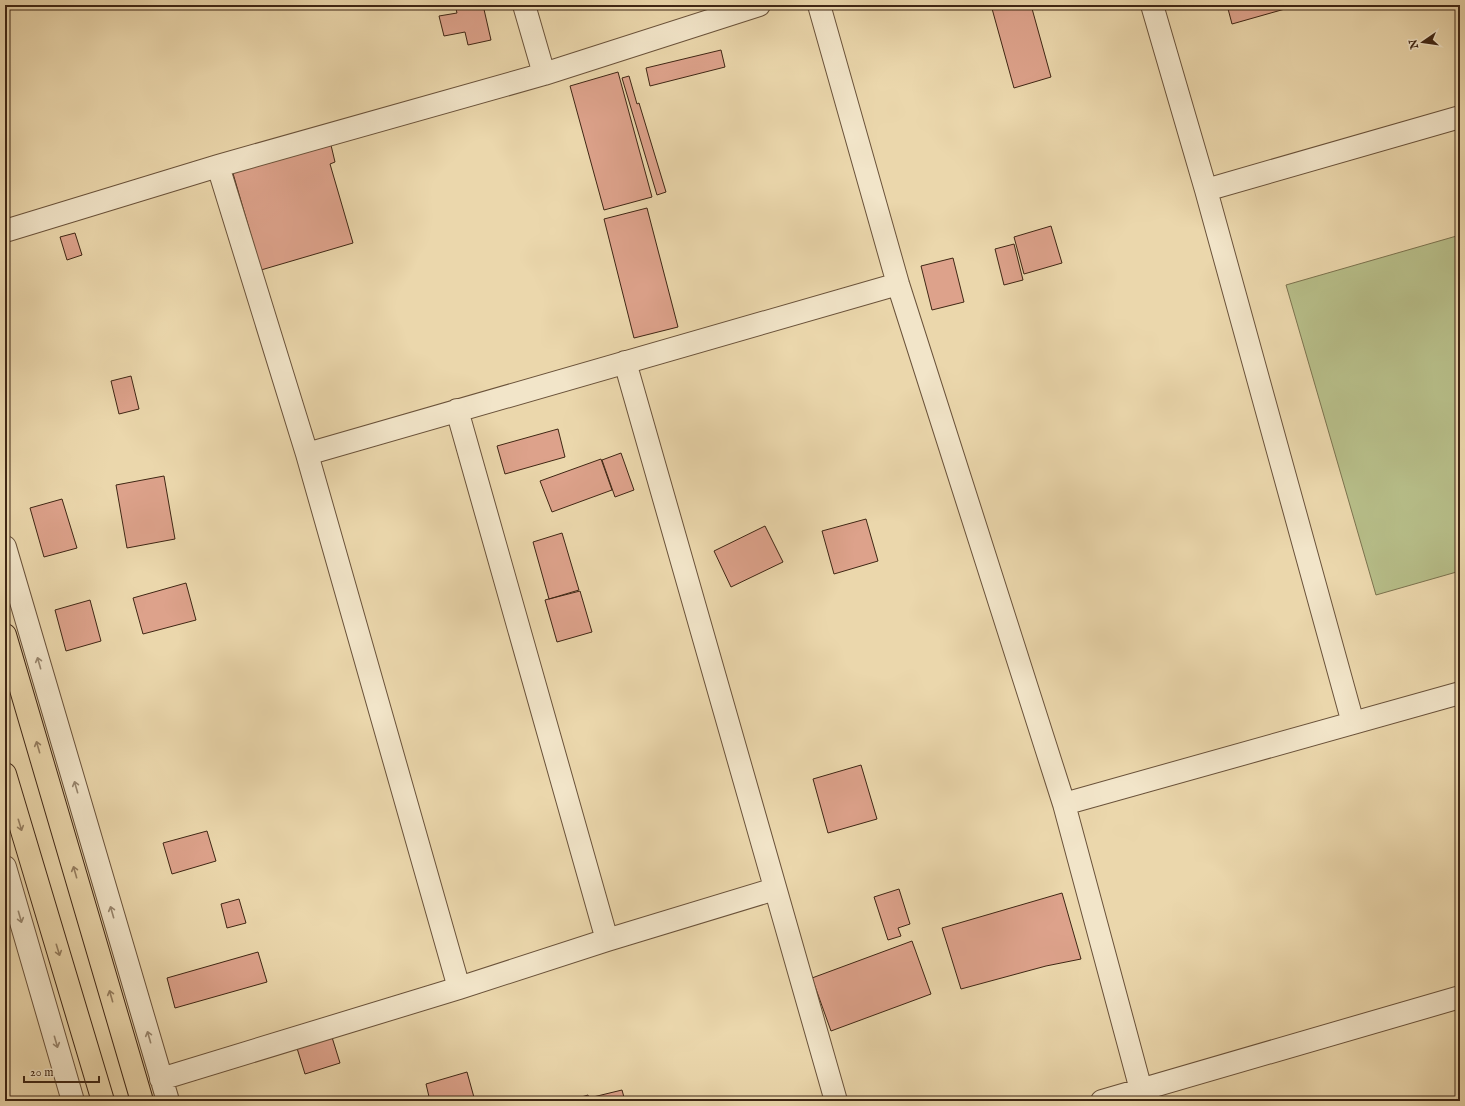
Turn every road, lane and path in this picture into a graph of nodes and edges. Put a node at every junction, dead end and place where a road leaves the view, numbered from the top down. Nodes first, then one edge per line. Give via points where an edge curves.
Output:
1 (524, 5) edge
2 (759, 5) edge
3 (819, 5) edge
4 (1152, 5) edge
5 (544, 74) junction
6 (1460, 117) edge
7 (218, 166) junction
8 (1206, 190) junction
9 (5, 232) edge
10 (898, 284) junction
11 (625, 362) junction
12 (457, 410) junction
13 (307, 454) junction
14 (5, 547) edge
15 (5, 635) edge
16 (1460, 693) edge
17 (1353, 723) junction
18 (5, 774) edge
19 (1064, 804) junction
20 (5, 866) edge
21 (775, 889) junction
22 (608, 940) junction
23 (459, 988) junction
24 (1460, 998) edge
25 (161, 1079) junction
26 (1143, 1095) edge
27 (73, 1101) edge
28 (103, 1101) edge
29 (142, 1101) edge
30 (168, 1101) edge
31 (836, 1101) edge
32 (1102, 1101) edge

1 - 5 street
2 - 5 street
3 - 10 street
4 - 8 street
5 - 7 street
6 - 8 street
7 - 9 street
7 - 13 street
8 - 17 street
10 - 11 street
10 - 19 street
11 - 12 street
11 - 21 street
12 - 13 street
12 - 22 street
13 - 23 street
25 -> 14 street
29 -> 15 main road
16 - 17 street
17 - 19 street
18 -> 28 main road
19 - 26 street
20 -> 27 street
21 - 22 street
21 - 31 street
22 - 23 street
23 - 25 street
24 - 26 street
25 - 30 street
26 - 32 street

